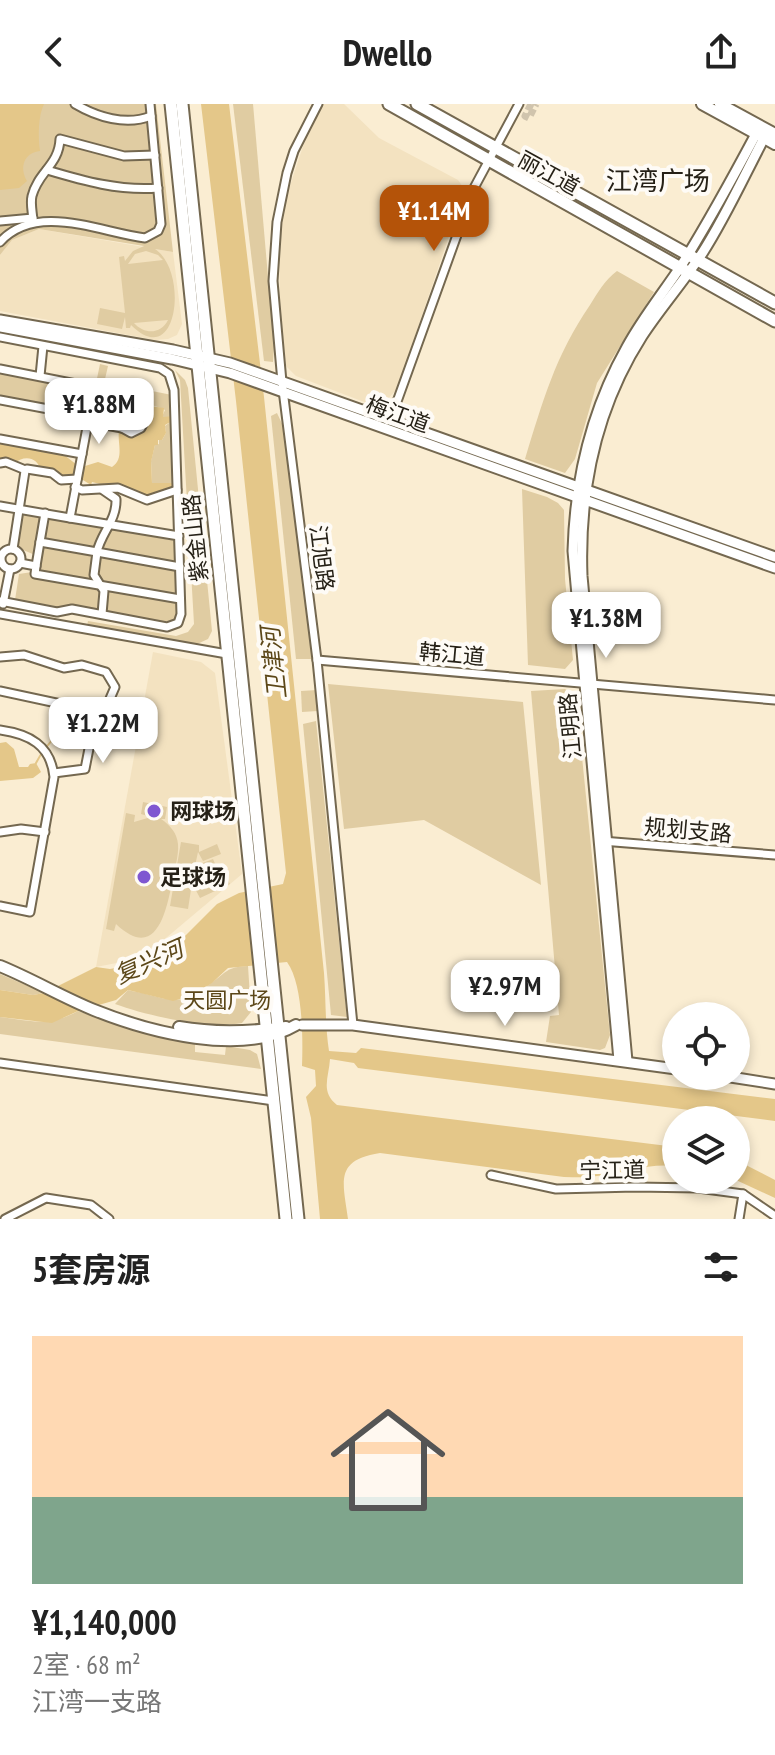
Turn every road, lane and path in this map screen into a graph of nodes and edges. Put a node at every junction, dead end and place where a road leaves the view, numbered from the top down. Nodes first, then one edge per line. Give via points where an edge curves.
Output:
1 (75, 104) edge
2 (150, 104) edge
3 (171, 104) edge
4 (182, 104) edge
5 (318, 104) edge
6 (389, 104) edge
7 (417, 104) edge
8 (519, 104) edge
9 (702, 104) edge
10 (720, 104) edge
11 (151, 116) junction
12 (765, 134) edge
13 (775, 144) edge
14 (494, 147) junction
15 (155, 155) junction
16 (487, 161) junction
17 (47, 170) junction
18 (158, 188) junction
19 (33, 220) junction
20 (0, 221) edge
21 (0, 242) edge
22 (693, 257) junction
23 (684, 271) junction
24 (775, 303) edge
25 (0, 320) edge
26 (775, 321) edge
27 (0, 327) edge
28 (0, 337) edge
29 (43, 346) junction
30 (203, 361) junction
31 (0, 369) edge
32 (40, 376) junction
33 (283, 387) junction
34 (0, 400) edge
35 (138, 403) junction
36 (390, 421) junction
37 (88, 422) junction
38 (122, 428) junction
39 (0, 439) edge
40 (82, 454) junction
41 (0, 463) edge
42 (25, 470) junction
43 (76, 483) junction
44 (103, 490) junction
45 (177, 490) junction
46 (581, 494) junction
47 (135, 496) junction
48 (116, 499) junction
49 (0, 506) edge
50 (19, 509) junction
51 (45, 513) junction
52 (70, 518) junction
53 (111, 525) junction
54 (179, 536) junction
55 (40, 542) junction
56 (13, 549) junction
57 (97, 552) junction
58 (775, 557) edge
59 (1, 563) edge
60 (20, 563) junction
61 (36, 566) junction
62 (180, 567) junction
63 (775, 568) edge
64 (10, 569) junction
65 (98, 585) junction
66 (180, 599) junction
67 (2, 601) edge
68 (1, 614) edge
69 (102, 614) junction
70 (227, 654) junction
71 (0, 657) edge
72 (317, 660) junction
73 (588, 684) junction
74 (0, 691) edge
75 (775, 700) edge
76 (91, 712) junction
77 (0, 730) edge
78 (54, 773) junction
79 (0, 832) edge
80 (45, 832) junction
81 (602, 841) junction
82 (775, 855) edge
83 (256, 873) junction
84 (0, 906) edge
85 (0, 963) edge
86 (299, 1025) joint
87 (353, 1025) junction
88 (272, 1032) junction
89 (623, 1061) junction
90 (0, 1063) edge
91 (662, 1067) edge
92 (750, 1080) edge
93 (775, 1084) edge
94 (274, 1101) junction
95 (491, 1175) dead end
96 (662, 1187) edge
97 (743, 1194) joint
98 (775, 1216) edge
99 (5, 1219) edge
100 (109, 1219) edge
101 (286, 1219) edge
102 (298, 1219) edge
103 (739, 1219) edge

1 - 11 street via 117,119 140,121
2 - 11 street
3 - 30 main road, 紫金山路
4 - 30 main road, 紫金山路
5 - 33 street, 江旭路 via 294,151 277,222 273,281
6 - 16 main road, 丽江道
7 - 14 main road, 丽江道
8 - 14 street
9 - 12 main road
10 - 12 main road
11 - 15 street
12 - 13 main road
12 - 22 street, 江明路
14 - 16 street
14 - 22 main road, 丽江道
15 - 17 street via 124,156 60,139 60,153
15 - 18 street
16 - 23 main road, 丽江道
16 - 36 street
17 - 18 street via 103,185
17 - 19 street via 32,198
18 - 19 street via 161,224 153,236
19 - 20 street
19 - 21 street
22 - 23 street, 江明路
22 - 24 main road, 丽江道
23 - 26 main road, 丽江道
23 - 46 street, 江明路 via 640,325 612,376 588,440
25 - 30 street, 梅江道
27 - 30 street, 梅江道
28 - 29 street
29 - 32 street
29 - 45 street via 169,374
30 - 33 street, 梅江道
30 - 70 main road, 紫金山路
30 - 83 main road, 紫金山路
31 - 32 street
32 - 35 street via 123,392
33 - 36 street, 梅江道
33 - 46 street, 梅江道
33 - 72 street, 江旭路
34 - 37 street
35 - 38 street
35 - 38 street via 141,428 131,433
36 - 46 street, 梅江道
37 - 38 street
37 - 40 street
39 - 40 street
40 - 43 street
41 - 42 street
42 - 43 street
42 - 50 street
43 - 44 street
43 - 52 street
44 - 47 street via 118,488
44 - 48 street
45 - 47 street via 147,500
45 - 54 street
46 - 58 street, 梅江道
46 - 63 street, 梅江道
46 - 73 street, 江明路
47 - 48 street
48 - 53 street
49 - 50 street
50 - 51 street
50 - 56 street
51 - 52 street
51 - 55 street
52 - 53 street
53 - 54 street
53 - 57 street
54 - 62 street
55 - 57 street
55 - 61 street
56 - 59 street via 3,553
56 - 60 street
57 - 62 street
57 - 65 street
59 - 64 street
60 - 61 street
60 - 64 street
61 - 65 street via 35,574
62 - 66 street
64 - 67 street
65 - 66 street
65 - 69 street via 104,591
66 - 69 street via 181,614 173,626
67 - 68 street
67 - 69 street
68 - 70 street
70 - 83 main road, 紫金山路
71 - 76 street via 24,655 64,668 90,666 106,672 114,684 112,697
72 - 73 street, 韩江道
72 - 87 street, 江旭路
73 - 75 street, 韩江道
73 - 81 street, 江明路
74 - 76 street
76 - 78 street via 94,723 85,769
77 - 78 street via 21,733 43,749
78 - 80 street
79 - 80 street
80 - 84 street via 30,912
81 - 82 street, 规划支路
81 - 89 street, 江明路
83 - 88 main road
85 - 88 main road via 130,1019 201,1031
86 - 87 street
86 - 88 main road
87 - 89 street
88 - 94 main road
88 - 102 main road
89 - 91 street
90 - 94 street
92 - 93 street
94 - 101 main road
95 - 96 street, 宁江道 via 556,1189
97 - 98 street, 宁江道
97 - 103 street
99 - 100 street via 46,1198 91,1205

